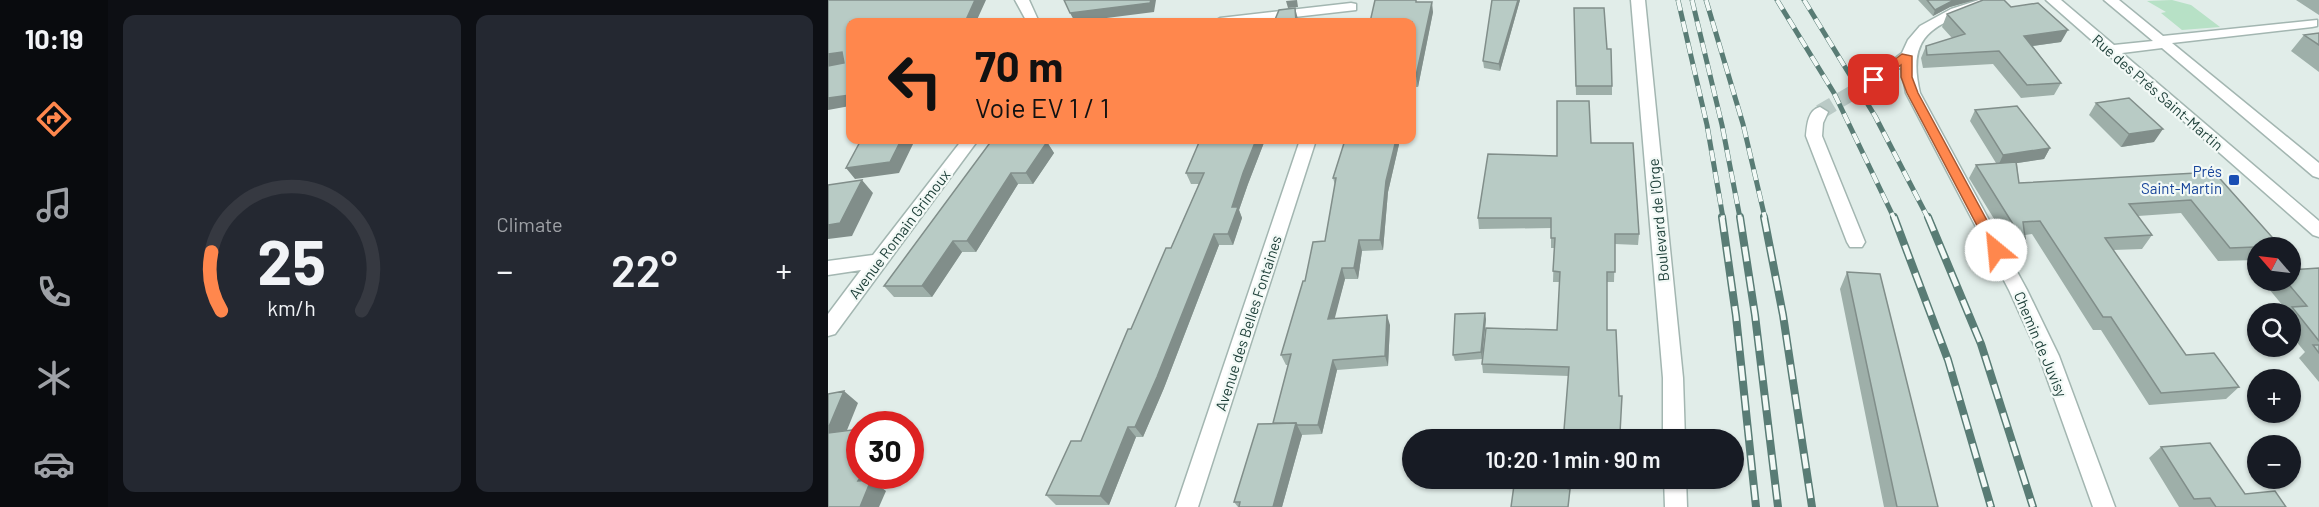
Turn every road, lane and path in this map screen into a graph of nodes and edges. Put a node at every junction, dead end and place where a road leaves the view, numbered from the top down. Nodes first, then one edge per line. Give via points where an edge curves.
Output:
1 (1022, 0) edge
2 (1638, 0) edge
3 (1992, 0) edge
4 (2053, 0) edge
5 (2111, 0) edge
6 (1352, 4) edge
7 (1031, 18) edge
8 (1249, 18) edge
9 (2312, 22) dead end
10 (2163, 42) junction
11 (2110, 50) junction
12 (1906, 56) junction
13 (1874, 80) tunnel mouth
14 (1820, 112) dead end
15 (967, 144) edge
16 (1307, 144) edge
17 (2319, 172) edge
18 (2319, 231) edge
19 (1856, 242) dead end
20 (878, 261) junction
21 (828, 268) edge
22 (828, 328) edge
23 (1674, 429) edge
24 (1675, 489) edge
25 (1187, 507) edge
26 (1676, 507) edge
27 (2104, 507) edge

1 - 7 street
2 - 23 street, Boulevard de l'Orge via 1673,378
3 - 12 street via 1923,28
4 - 11 street, Rue des Prés Saint-Martin
5 - 10 street
6 - 8 street
9 - 10 street
10 - 11 street
10 - 17 street
11 - 18 street, Rue des Prés Saint-Martin
12 - 13 street
12 - 27 street, Chemin de Juvisy via 1913,93 2049,356
14 - 19 street via 1814,136
15 - 20 street, Avenue Romain Grimoux
16 - 25 street, Avenue des Belles Fontaines
20 - 21 street
20 - 22 street, Avenue Romain Grimoux
24 - 26 street

